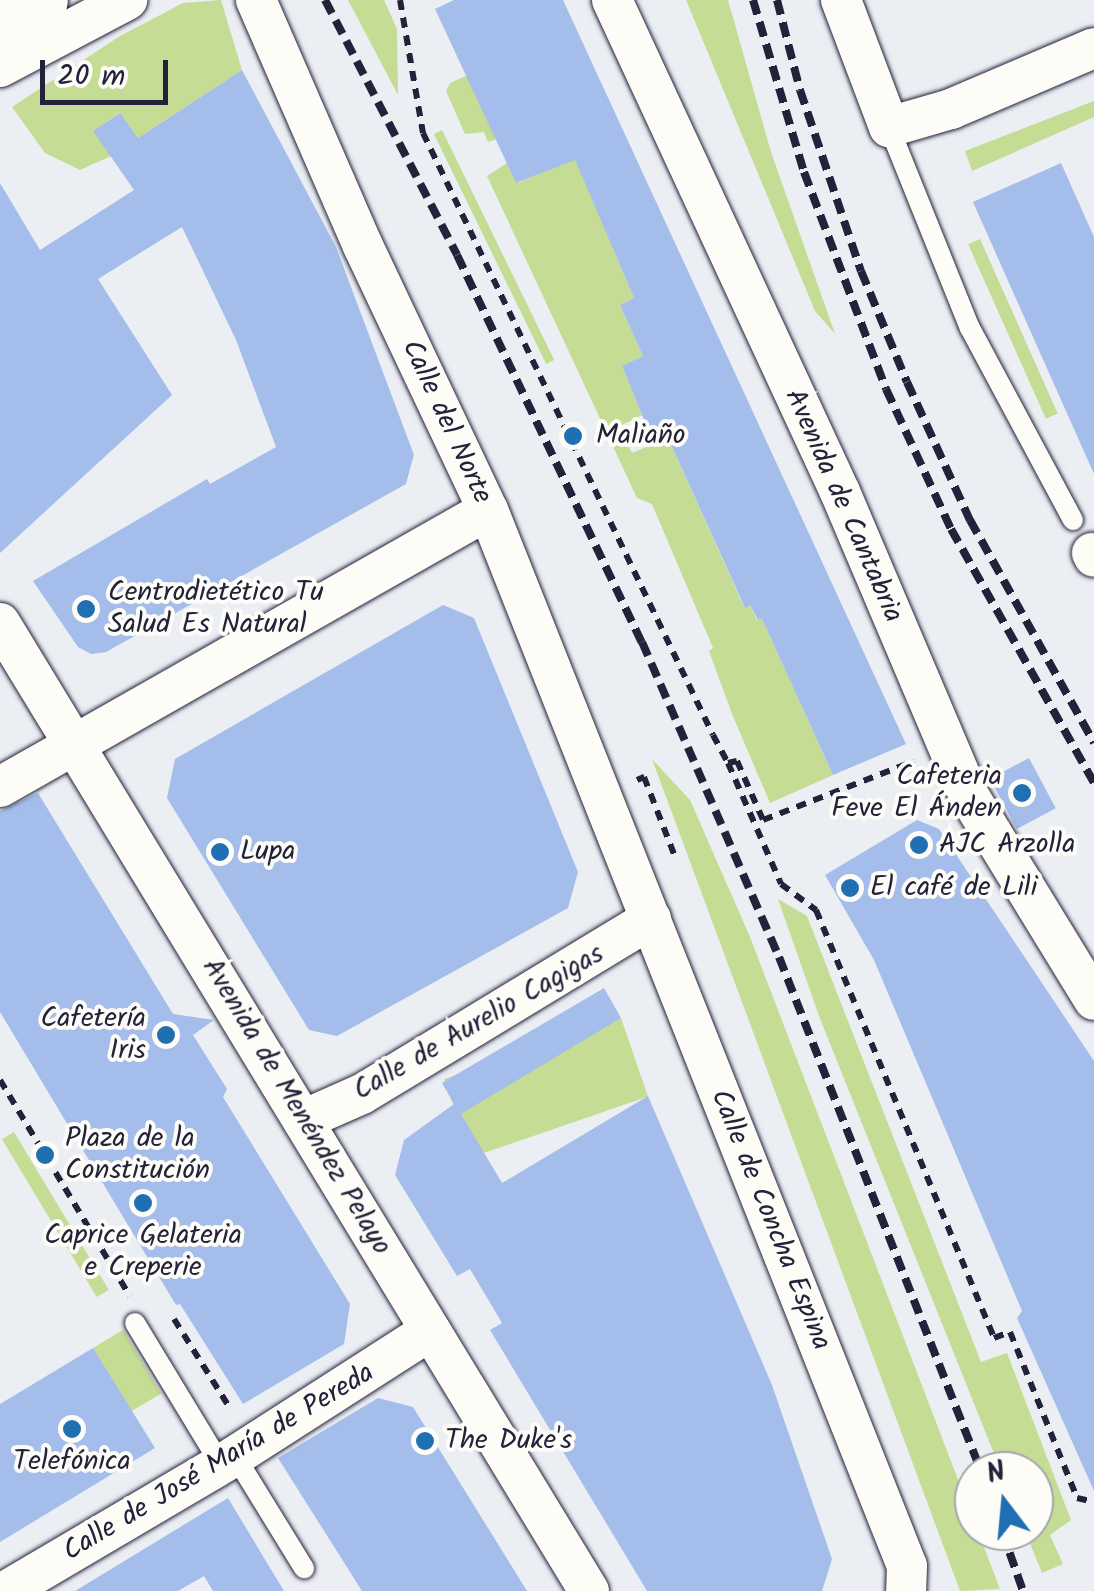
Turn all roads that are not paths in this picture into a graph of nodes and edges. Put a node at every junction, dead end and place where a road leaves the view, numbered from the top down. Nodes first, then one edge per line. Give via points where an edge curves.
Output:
1 (40, 0) edge
2 (128, 0) edge
3 (256, 0) edge
4 (612, 0) edge
5 (841, 0) edge
6 (0, 22) edge
7 (1094, 48) edge
8 (0, 67) edge
9 (889, 127) junction
10 (488, 510) junction
11 (1086, 543) edge
12 (0, 624) edge
13 (76, 744) junction
14 (0, 787) edge
15 (624, 850) joint
16 (652, 919) junction
17 (1094, 1000) edge
18 (303, 1120) junction
19 (135, 1313) road end
20 (430, 1331) junction
21 (236, 1455) junction
22 (304, 1568) dead end
23 (6, 1591) edge
24 (590, 1591) edge
25 (906, 1591) edge

1 - 6 street
2 - 8 street
3 - 10 street, Calle del Norte
4 - 17 street, Avenida de Cantabria via 840,492 953,761
5 - 9 street
7 - 9 street via 952,109
9 - 11 lane via 970,328
10 - 13 street
10 - 15 street, Calle del Norte
12 - 13 street, Avenida de Menéndez Pelayo
13 - 14 street
13 - 18 street, Avenida de Menéndez Pelayo
15 - 16 street, Calle de Concha Espina
16 - 18 street, Calle de Aurelio Cagigas via 362,1094
16 - 25 street, Calle de Concha Espina via 907,1566
18 - 20 street, Avenida de Menéndez Pelayo
19 - 21 lane
20 - 21 street, Calle de José María de Pereda
20 - 24 street, Avenida de Menéndez Pelayo
21 - 22 lane
21 - 23 street, Calle de José María de Pereda

